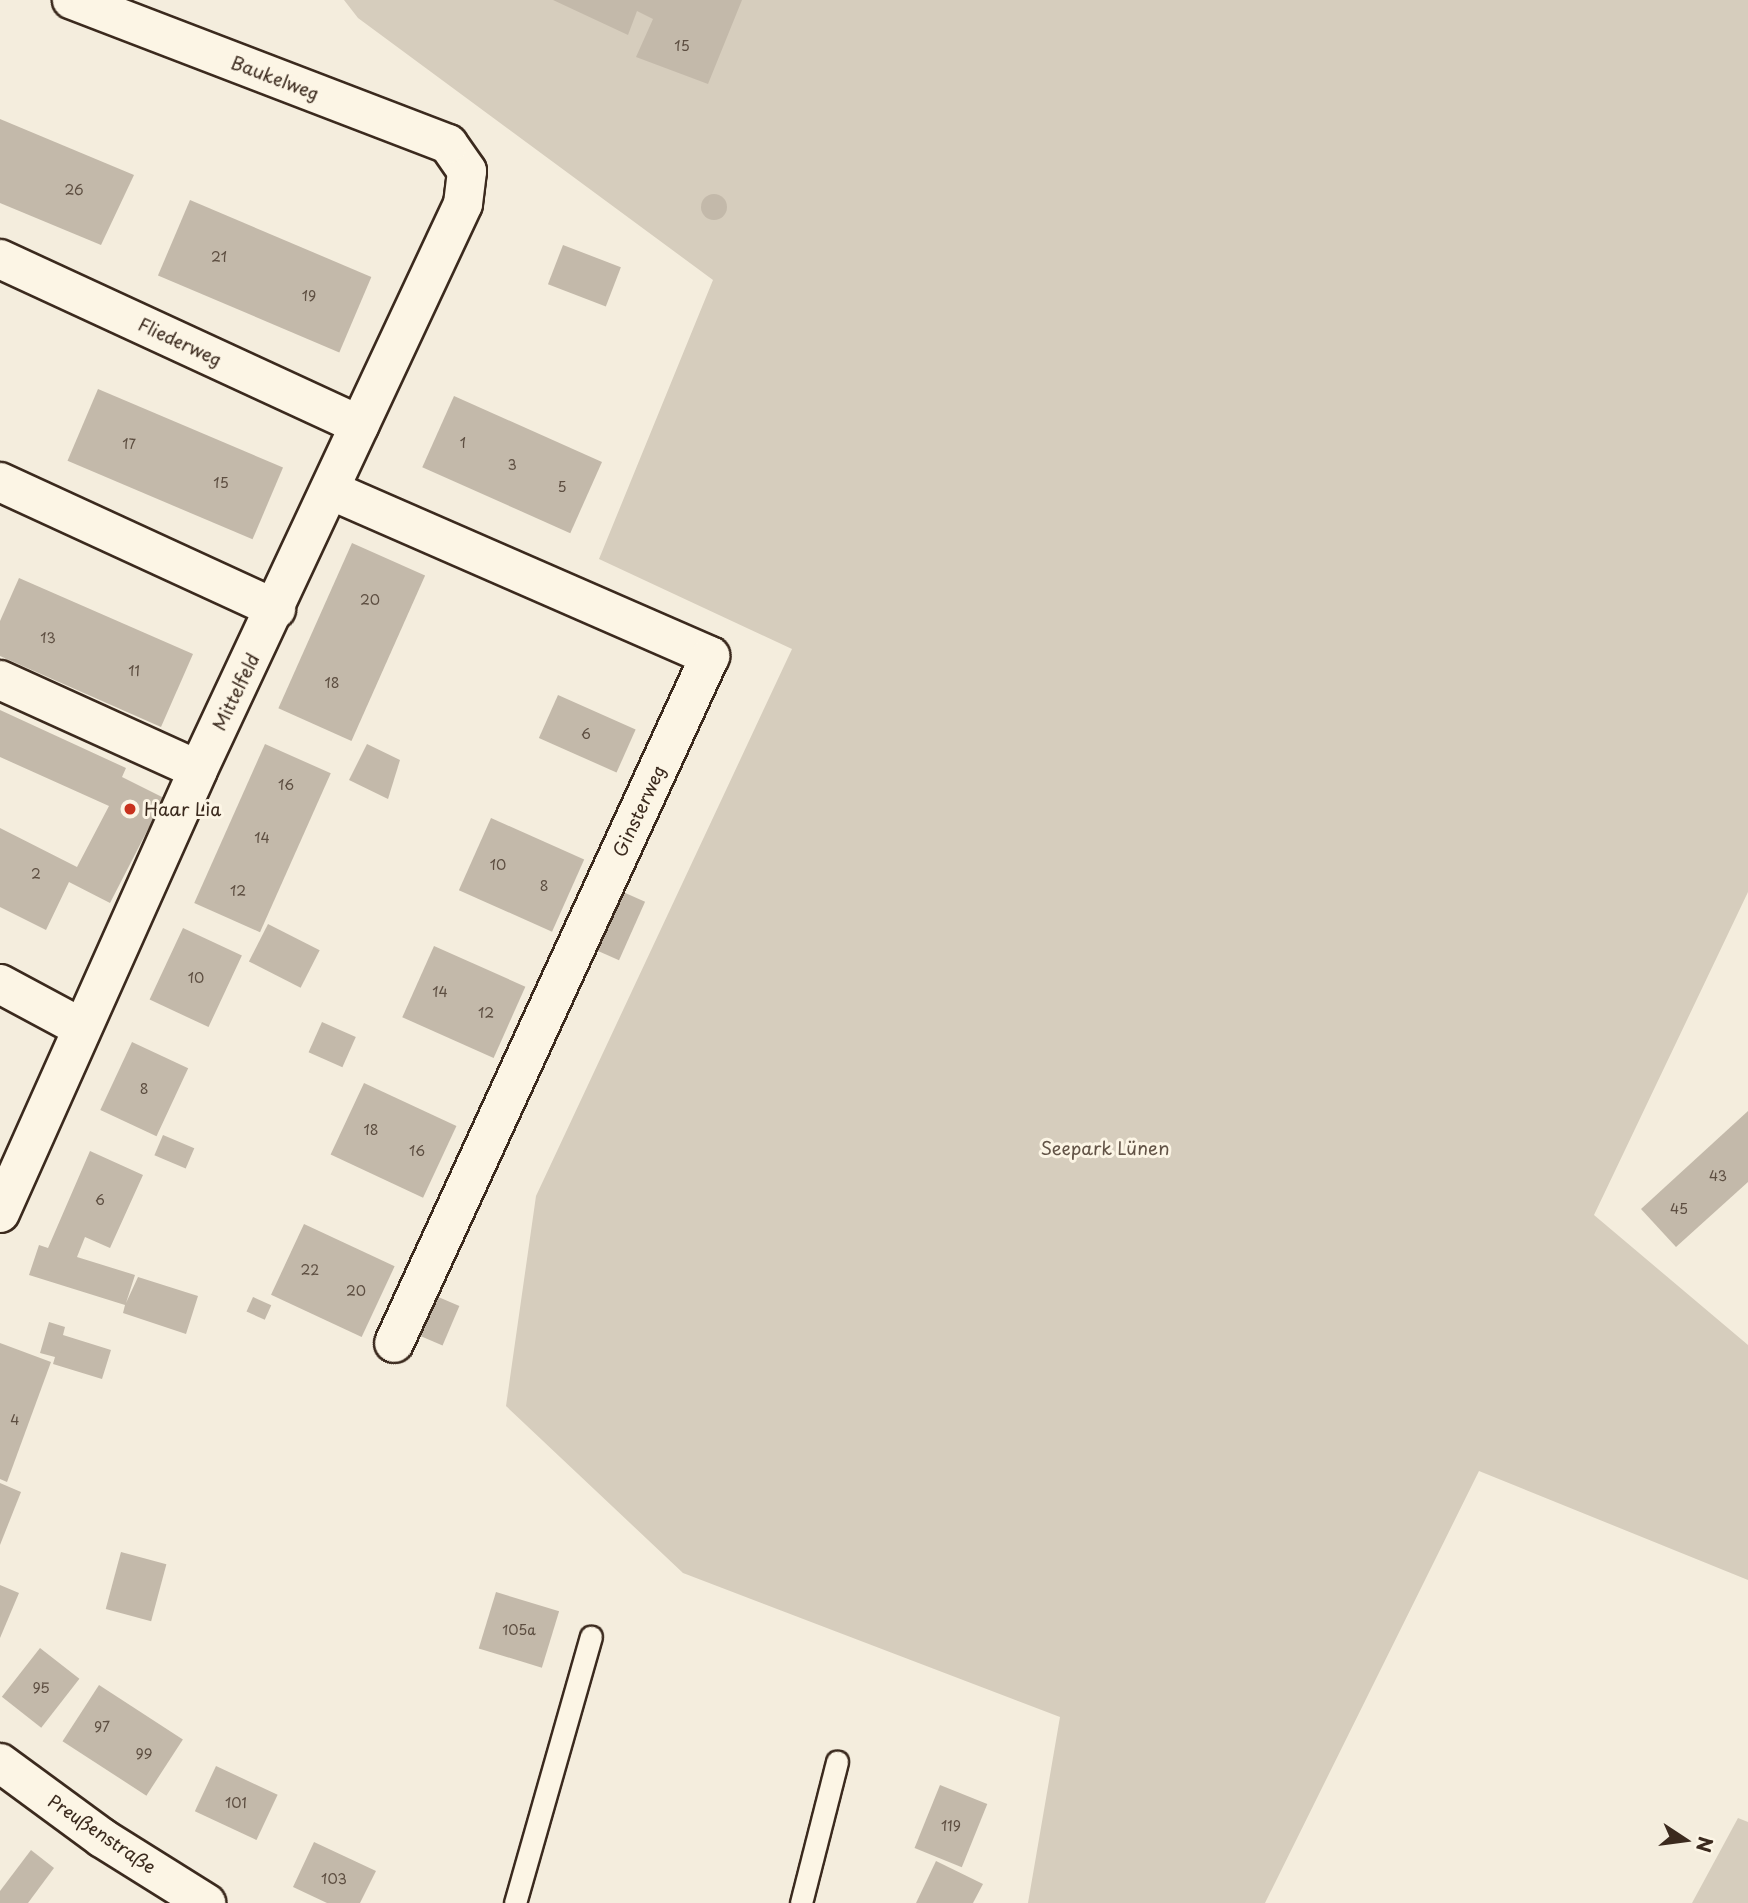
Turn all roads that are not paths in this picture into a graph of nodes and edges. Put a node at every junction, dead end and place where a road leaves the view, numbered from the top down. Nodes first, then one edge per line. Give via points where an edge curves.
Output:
1 (72, 0) edge
2 (467, 171) joint
3 (0, 259) edge
4 (359, 425) junction
5 (0, 482) edge
6 (330, 490) junction
7 (275, 609) junction
8 (0, 680) edge
9 (198, 770) junction
10 (0, 984) edge
11 (82, 1028) junction
12 (0, 1213) edge
13 (394, 1343) dead end
14 (591, 1637) dead end
15 (837, 1762) dead end
16 (0, 1763) edge
17 (206, 1903) edge
18 (515, 1903) edge
19 (801, 1903) edge

1 - 2 street, Baukelweg via 448,144
2 - 4 street, Mittelfeld via 463,204
3 - 4 street, Fliederweg
4 - 6 street, Mittelfeld
5 - 7 street
6 - 7 street, Mittelfeld
6 - 13 street, Ginsterweg via 710,656
7 - 9 street, Mittelfeld
8 - 9 street
9 - 11 street, Mittelfeld
10 - 11 street
11 - 12 street, Mittelfeld
14 - 18 lane
15 - 19 lane
16 - 17 street, Preußenstraße via 102,1838

